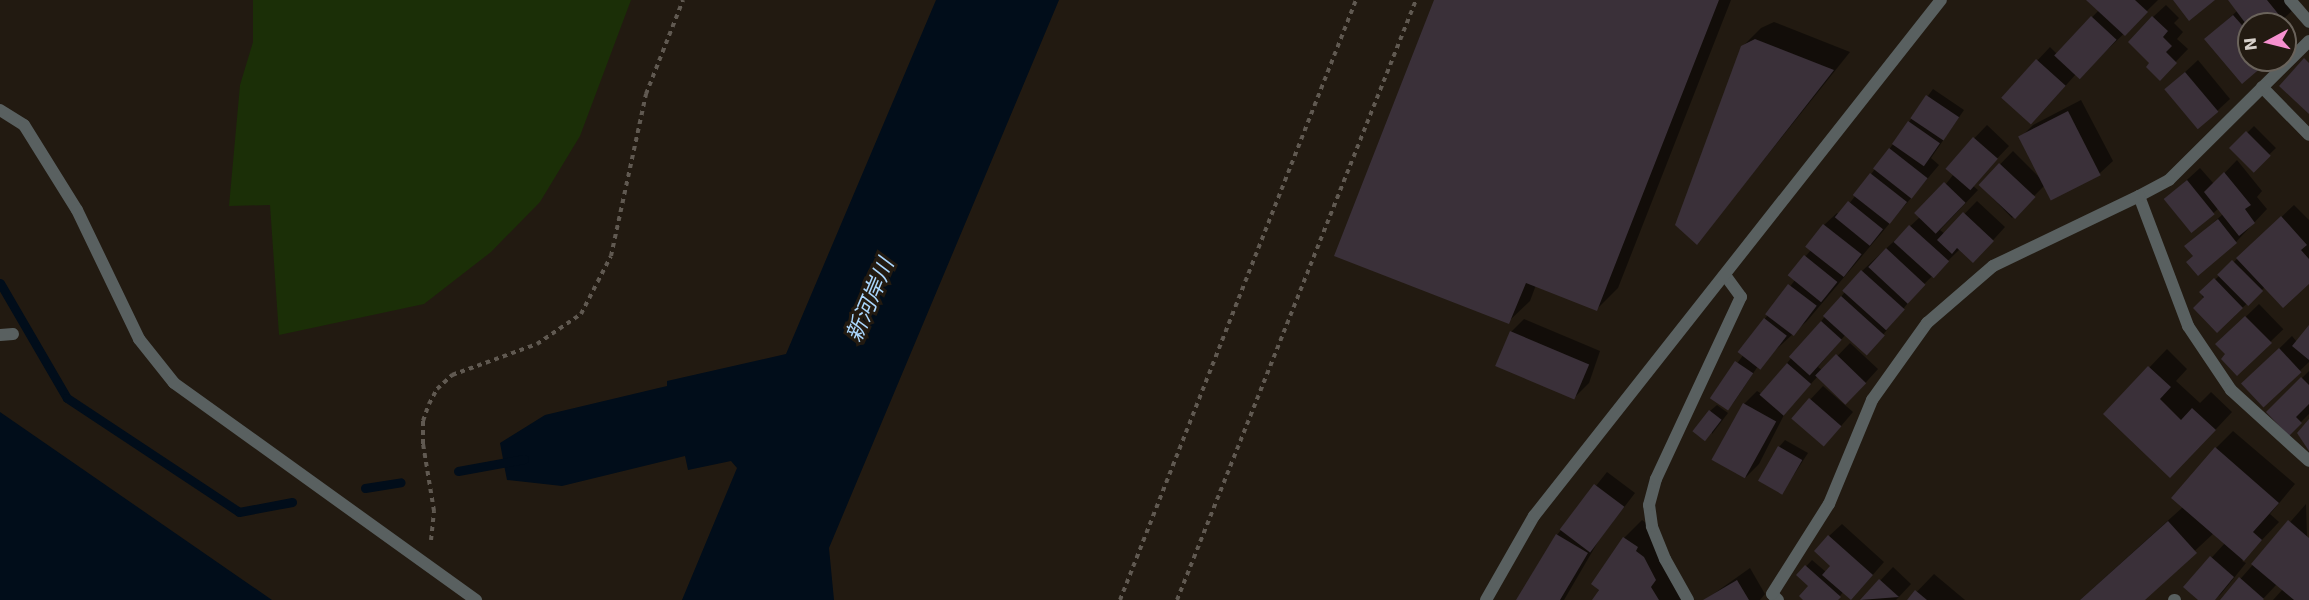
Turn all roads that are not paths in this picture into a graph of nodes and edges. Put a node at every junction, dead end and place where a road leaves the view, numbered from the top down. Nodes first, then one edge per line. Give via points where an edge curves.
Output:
1 (1941, 0) edge
2 (2290, 0) edge
3 (2309, 22) edge
4 (2309, 41) edge
5 (2262, 87) junction
6 (0, 110) edge
7 (2309, 135) edge
8 (2139, 196) junction
9 (1725, 275) junction
10 (2309, 461) edge
11 (476, 600) edge
12 (1486, 600) edge
13 (1688, 600) edge
14 (1778, 600) edge

1 - 9 street
2 - 3 street
4 - 5 street
5 - 7 street
5 - 8 street via 2169,180
6 - 11 street via 24,125 77,210 154,362 210,411
8 - 10 street via 2188,326 2231,390
8 - 14 street via 1993,266 1927,323 1872,400 1829,504 1772,594
9 - 12 street via 1534,516
9 - 13 street via 1741,297 1656,479 1649,506 1660,548

